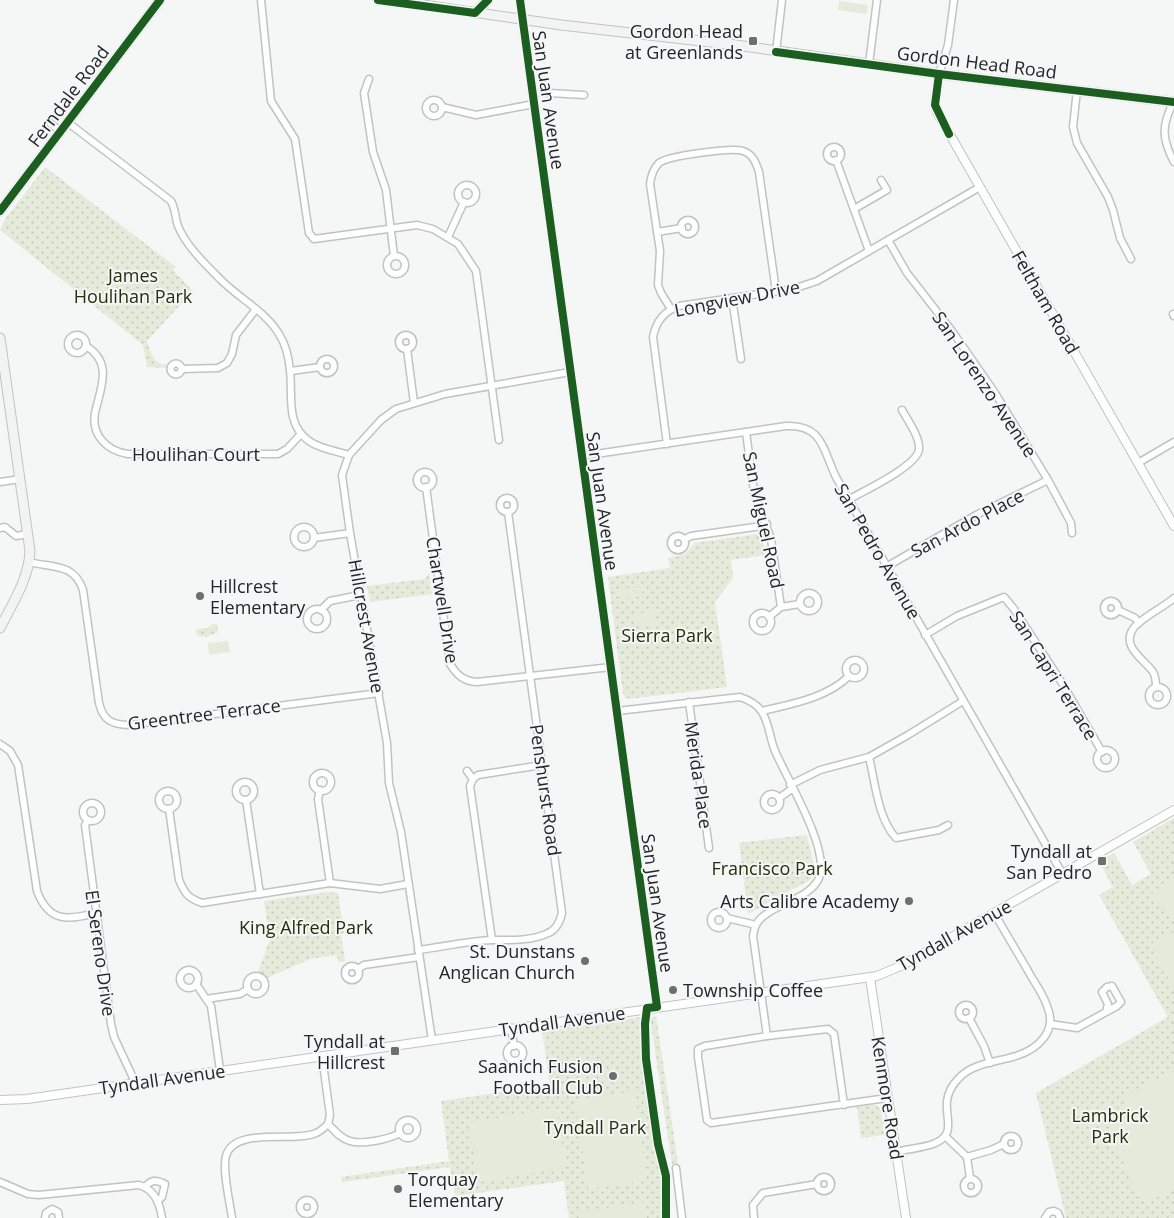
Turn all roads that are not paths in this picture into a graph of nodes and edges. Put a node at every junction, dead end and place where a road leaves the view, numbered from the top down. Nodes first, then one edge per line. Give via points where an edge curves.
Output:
1 (160, 0) edge
2 (261, 0) edge
3 (378, 0) edge
4 (488, 0) edge
5 (520, 0) edge
6 (782, 0) edge
7 (877, 0) edge
8 (954, 0) edge
9 (475, 13) junction
10 (523, 19) junction
11 (776, 52) junction
12 (869, 64) junction
13 (939, 74) junction
14 (369, 79) dead end
15 (1077, 90) junction
16 (532, 92) junction
17 (584, 95) dead end
18 (1174, 102) edge
19 (534, 104) junction
20 (442, 107) dead end
21 (67, 122) junction
22 (50, 123) dead end
23 (60, 131) junction
24 (836, 160) dead end
25 (1174, 162) edge
26 (881, 180) dead end
27 (980, 187) junction
28 (464, 202) dead end
29 (854, 209) junction
30 (0, 211) edge
31 (391, 228) junction
32 (682, 228) dead end
33 (658, 232) junction
34 (448, 237) junction
35 (888, 240) junction
36 (869, 251) junction
37 (394, 256) dead end
38 (1132, 259) dead end
39 (776, 292) junction
40 (732, 298) junction
41 (256, 309) junction
42 (671, 309) junction
43 (0, 344) edge
44 (86, 346) dead end
45 (407, 349) dead end
46 (740, 359) dead end
47 (320, 367) dead end
48 (182, 369) dead end
49 (290, 371) junction
50 (570, 372) junction
51 (493, 385) junction
52 (414, 403) junction
53 (902, 410) dead end
54 (746, 432) junction
55 (301, 434) junction
56 (500, 440) dead end
57 (1174, 442) edge
58 (667, 444) junction
59 (349, 455) junction
60 (582, 456) junction
61 (1138, 462) junction
62 (20, 479) junction
63 (1048, 480) junction
64 (0, 482) edge
65 (426, 487) dead end
66 (848, 500) junction
67 (508, 512) dead end
68 (767, 524) junction
69 (1174, 526) edge
70 (0, 528) edge
71 (350, 533) junction
72 (1072, 533) dead end
73 (28, 534) junction
74 (314, 538) dead end
75 (685, 539) dead end
76 (29, 562) junction
77 (886, 567) junction
78 (360, 595) junction
79 (1174, 598) edge
80 (800, 604) dead end
81 (781, 607) junction
82 (321, 610) dead end
83 (1118, 610) dead end
84 (769, 617) dead end
85 (1138, 623) junction
86 (0, 628) edge
87 (925, 635) junction
88 (612, 667) junction
89 (531, 676) junction
90 (849, 676) dead end
91 (1156, 687) dead end
92 (379, 693) junction
93 (963, 701) junction
94 (688, 702) junction
95 (618, 711) junction
96 (762, 711) junction
97 (0, 744) edge
98 (1102, 752) dead end
99 (869, 757) junction
100 (542, 765) junction
101 (467, 771) dead end
102 (473, 779) junction
103 (791, 787) junction
104 (320, 790) dead end
105 (779, 798) dead end
106 (246, 800) dead end
107 (169, 809) dead end
108 (1174, 810) edge
109 (88, 820) dead end
110 (948, 825) dead end
111 (709, 848) dead end
112 (1062, 874) junction
113 (330, 883) junction
114 (408, 884) junction
115 (260, 894) junction
116 (96, 913) junction
117 (994, 913) junction
118 (727, 918) dead end
119 (756, 925) junction
120 (492, 940) junction
121 (419, 953) junction
122 (358, 969) dead end
123 (870, 978) junction
124 (196, 984) dead end
125 (248, 989) dead end
126 (760, 993) junction
127 (206, 998) junction
128 (657, 1007) junction
129 (1106, 1012) dead end
130 (969, 1018) dead end
131 (1050, 1024) junction
132 (510, 1028) junction
133 (767, 1036) junction
134 (432, 1040) junction
135 (514, 1046) dead end
136 (322, 1056) junction
137 (990, 1064) junction
138 (220, 1070) junction
139 (135, 1082) junction
140 (888, 1098) junction
141 (0, 1100) edge
142 (844, 1105) junction
143 (328, 1124) junction
144 (400, 1133) dead end
145 (945, 1136) junction
146 (1004, 1144) dead end
147 (896, 1152) junction
148 (967, 1157) junction
149 (676, 1168) dead end
150 (970, 1178) dead end
151 (0, 1182) edge
152 (817, 1184) dead end
153 (145, 1187) junction
154 (51, 1195) junction
155 (158, 1200) junction
156 (52, 1209) junction
157 (45, 1218) edge
158 (59, 1218) edge
159 (162, 1218) edge
160 (232, 1218) edge
161 (682, 1218) edge
162 (754, 1218) edge
163 (906, 1218) edge
164 (1045, 1218) edge
165 (1060, 1218) edge

1 - 21 main road, Ferndale Road
2 - 31 street via 271,101 295,139 309,233 314,239
3 - 9 main road, Gordon Head Road
4 - 9 main road
5 - 10 street, San Juan Avenue
6 - 11 street
7 - 12 street
8 - 13 street via 948,45
9 - 10 main road, Gordon Head Road
10 - 11 main road, Gordon Head Road
10 - 16 street, San Juan Avenue
11 - 12 main road, Gordon Head Road
12 - 13 main road, Gordon Head Road
13 - 15 main road, Gordon Head Road
13 - 27 street, Feltham Road via 937,112
14 - 31 street via 364,93 373,152 386,190
15 - 18 main road, Gordon Head Road
15 - 38 street via 1074,135 1111,204 1117,231
16 - 17 street
16 - 19 street, San Juan Avenue
18 - 25 street via 1164,133
19 - 20 street via 476,114
19 - 50 street, San Juan Avenue
21 - 23 main road, Ferndale Road
21 - 41 street via 171,201 176,209 178,225 190,246 221,280
22 - 23 street
23 - 30 main road, Ferndale Road
24 - 29 street
26 - 29 street via 887,190
27 - 35 street, Longview Drive
27 - 61 street, Feltham Road
28 - 34 street
29 - 36 street
31 - 34 street via 417,225
31 - 37 street
32 - 33 street
33 - 39 street via 650,184 658,164 669,158 733,148 748,153 759,172
33 - 42 street via 658,285
34 - 51 street via 462,249 476,271
35 - 36 street, Longview Drive
35 - 63 street, San Lorenzo Avenue via 907,273 996,393
36 - 39 street, Longview Drive via 813,283
39 - 40 street, Longview Drive
40 - 42 street, Longview Drive
40 - 46 street
41 - 48 street via 236,335 227,363 218,368
41 - 49 street via 280,335
42 - 58 street, Longview Drive via 658,321 653,337
43 - 62 main road
44 - 55 street, Houlihan Court via 98,357 102,371 102,390 95,414 97,431 112,450 128,454 278,454
45 - 52 street
47 - 49 street
49 - 55 street via 290,408
50 - 51 street, Hillcrest Avenue
50 - 60 street, San Juan Avenue
51 - 52 street, Hillcrest Avenue
51 - 56 street
52 - 59 street, Hillcrest Avenue via 396,409 381,420
53 - 66 street via 918,442 916,458
54 - 58 street, San Pedro Avenue
54 - 66 street, San Pedro Avenue via 794,426 810,430 821,443
54 - 68 street, San Miguel Road via 754,492
55 - 59 street via 310,442
57 - 61 street
58 - 60 street, San Pedro Avenue
59 - 71 street, Hillcrest Avenue via 342,475
60 - 88 street, San Juan Avenue
61 - 69 street, Feltham Road
62 - 64 street
62 - 73 main road
63 - 72 street, San Lorenzo Avenue via 1071,523
63 - 77 street, San Ardo Place via 978,514
65 - 89 street, Chartwell Drive via 450,664 455,673 476,682
66 - 77 street, San Pedro Avenue
67 - 89 street, Penshurst Road
68 - 75 street
68 - 81 street, San Miguel Road
70 - 73 street via 5,527 16,536
71 - 74 street
71 - 78 street, Hillcrest Avenue
73 - 76 main road
76 - 86 main road via 24,580
76 - 92 street, Greentree Terrace via 70,571 79,579 99,703 104,715 115,724
77 - 87 street, San Pedro Avenue
78 - 82 street via 330,601
78 - 92 street, Hillcrest Avenue
79 - 85 street
80 - 81 street
81 - 84 street
83 - 85 street via 1135,618
85 - 91 street via 1130,635 1131,647 1154,674
87 - 93 street, San Pedro Avenue
87 - 98 street, San Capri Terrace via 958,616 1004,597 1062,683
88 - 89 street, Chartwell Drive
88 - 95 street, San Juan Avenue
89 - 100 street, Penshurst Road
90 - 96 street via 825,692
92 - 114 street, Hillcrest Avenue via 389,755 389,783 401,832
93 - 99 street
93 - 112 street, San Pedro Avenue
94 - 95 street
94 - 96 street via 740,697
94 - 111 street, Merida Place
95 - 128 street, San Juan Avenue
96 - 103 street
97 - 116 street via 10,751 18,765 40,899 50,912 62,918
99 - 103 street via 820,770
99 - 110 street via 884,820 896,838 939,830
100 - 102 street via 478,775
100 - 120 street, Penshurst Road via 561,917 555,928 545,935 509,941
101 - 102 street
102 - 120 street via 470,786
103 - 105 street
103 - 119 street via 815,835 821,862 820,874 815,886 764,916
104 - 113 street via 318,799
106 - 115 street
107 - 115 street via 179,880 191,899 202,903
108 - 112 street, Tyndall Avenue
109 - 116 street, El Sereno Drive
112 - 117 street, Tyndall Avenue
113 - 114 street via 380,889
113 - 115 street
114 - 121 street, Hillcrest Avenue
116 - 139 street, El Sereno Drive via 112,1030
117 - 123 street, Tyndall Avenue via 904,965
117 - 131 street via 1048,1006
118 - 119 street
119 - 126 street via 753,936
120 - 121 street, Penshurst Road
121 - 122 street, Penshurst Road
121 - 134 street, Hillcrest Avenue
123 - 126 street, Tyndall Avenue
123 - 140 street, Kenmore Road
124 - 127 street
125 - 127 street via 240,994
126 - 128 street, Tyndall Avenue
126 - 133 street
127 - 138 street via 211,1006
128 - 132 street, Tyndall Avenue
129 - 131 street via 1077,1028
130 - 137 street
131 - 137 street via 1044,1039 1036,1047
132 - 134 street, Tyndall Avenue
132 - 135 street
133 - 142 street via 828,1030 834,1034
133 - 142 street via 698,1048 707,1120 711,1124
134 - 136 street, Tyndall Avenue
136 - 138 street, Tyndall Avenue
136 - 143 street via 330,1115
137 - 145 street via 966,1072 954,1086 947,1100 949,1128
138 - 139 street, Tyndall Avenue
139 - 141 street, Tyndall Avenue
140 - 142 street
140 - 147 street, Kenmore Road
143 - 144 street via 351,1142
143 - 160 street via 315,1134 244,1140 231,1148 226,1154 225,1166
145 - 147 street via 934,1144
145 - 148 street
146 - 148 street
147 - 163 street, Kenmore Road
148 - 150 street
149 - 161 street
151 - 154 street via 28,1194
152 - 162 street via 763,1193 753,1205
153 - 154 street via 123,1186
153 - 155 street
153 - 155 street via 155,1180 165,1184
154 - 156 street
155 - 159 street
156 - 157 street
156 - 158 street via 58,1212
164 - 165 street via 1048,1212 1054,1211

